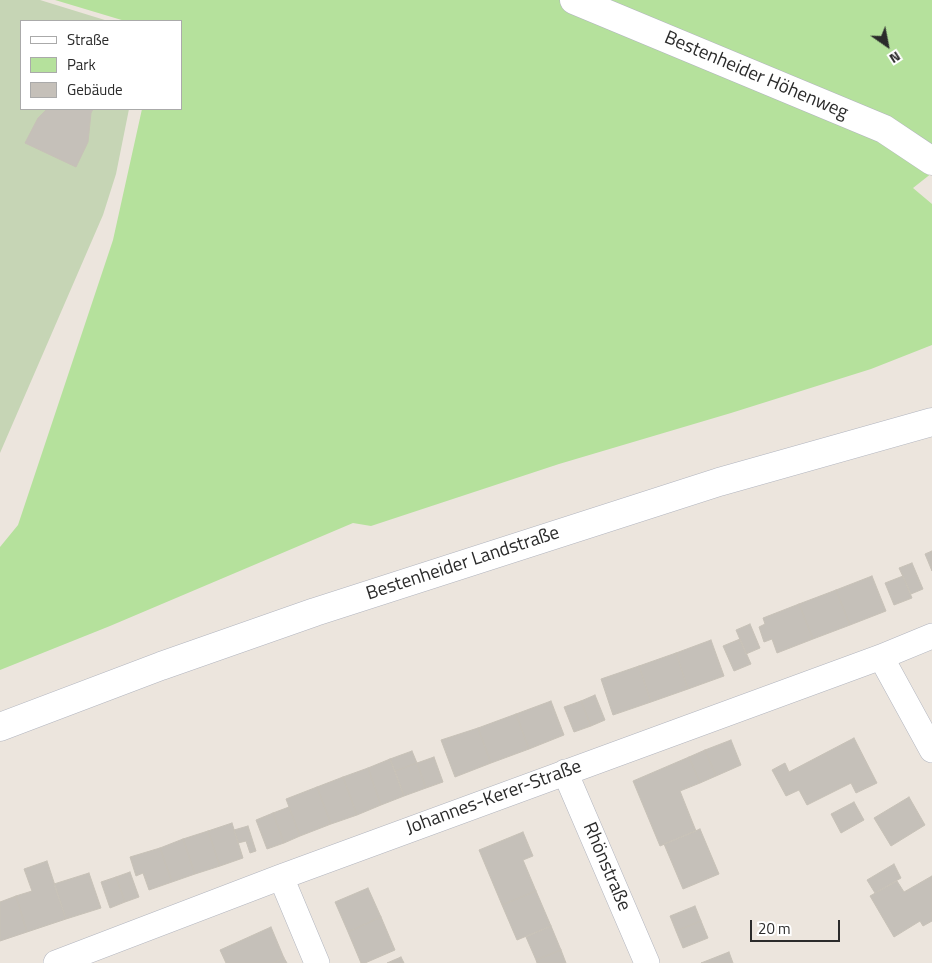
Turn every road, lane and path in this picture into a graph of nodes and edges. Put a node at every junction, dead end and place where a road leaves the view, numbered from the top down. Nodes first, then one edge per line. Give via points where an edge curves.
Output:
1 (574, 0) edge
2 (932, 161) edge
3 (932, 422) edge
4 (932, 636) edge
5 (881, 657) junction
6 (0, 727) edge
7 (932, 750) edge
8 (565, 772) junction
9 (281, 877) junction
10 (56, 963) edge
11 (317, 963) edge
12 (647, 963) edge

1 - 2 main road, Bestenheider Höhenweg via 884,129
3 - 6 main road, Bestenheider Landstraße via 718,482 316,612
4 - 5 street, Johannes-Kerer-Straße
5 - 7 street
5 - 8 street, Johannes-Kerer-Straße
8 - 9 street, Johannes-Kerer-Straße
8 - 12 street, Rhönstraße
9 - 10 street, Johannes-Kerer-Straße
9 - 11 street

